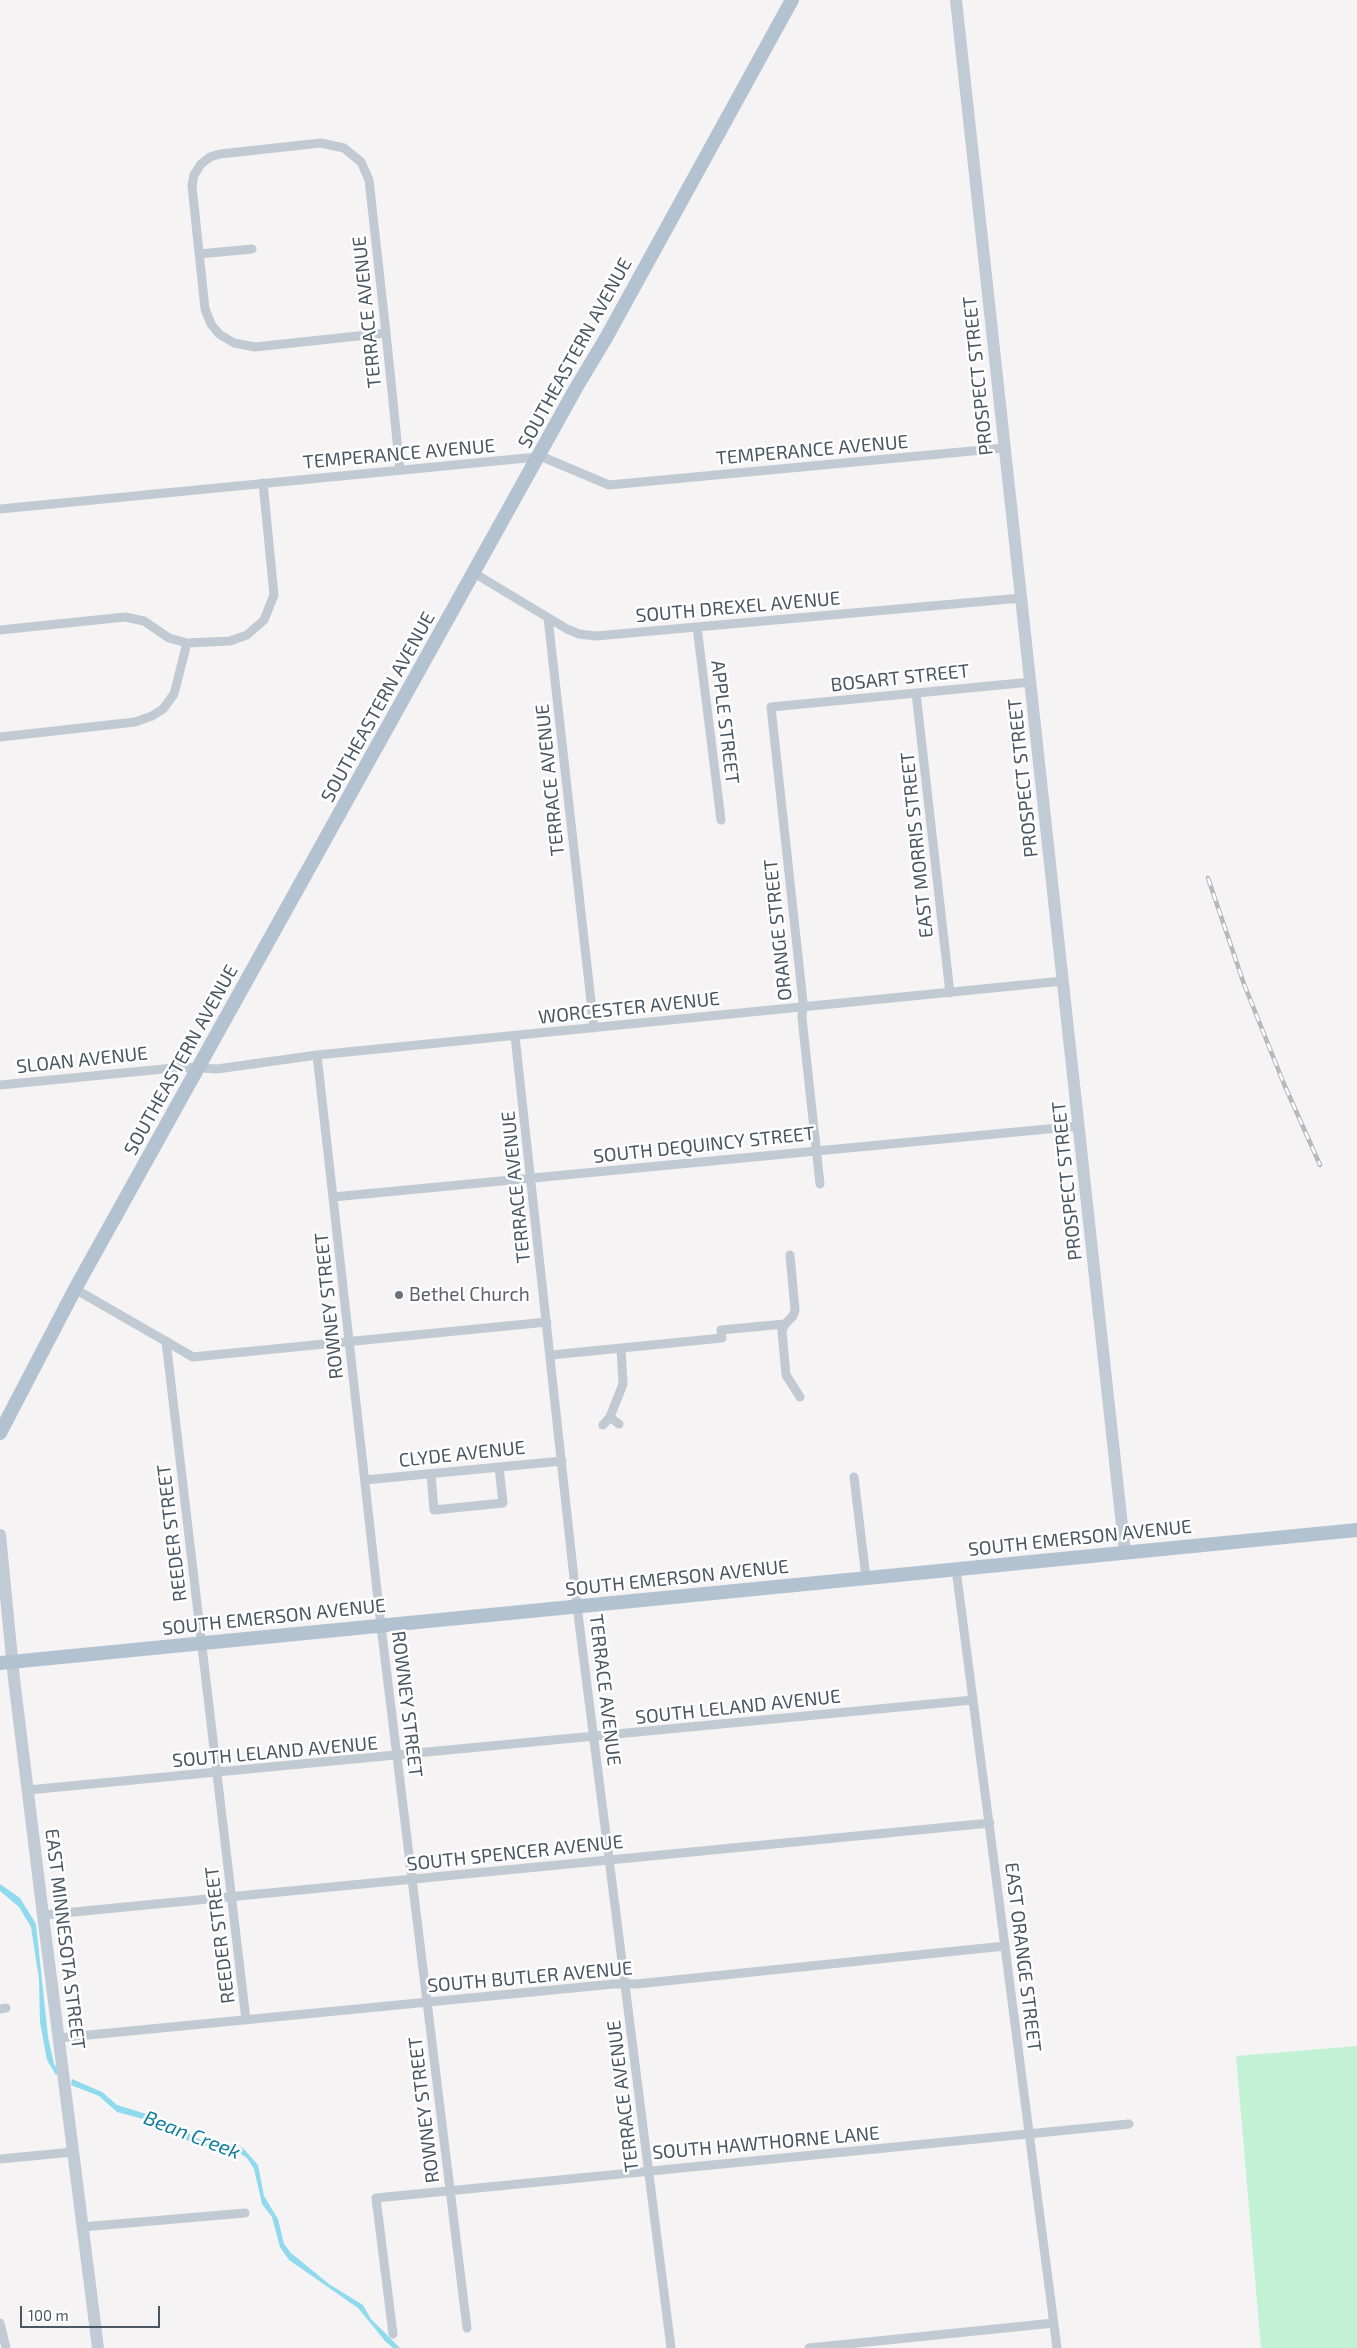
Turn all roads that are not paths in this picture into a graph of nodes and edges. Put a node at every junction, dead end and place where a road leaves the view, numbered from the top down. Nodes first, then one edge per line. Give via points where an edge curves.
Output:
1 (792, 0) edge
2 (956, 0) edge
3 (252, 249) dead end
4 (199, 254) junction
5 (386, 333) junction
6 (1004, 448) junction
7 (538, 457) junction
8 (400, 470) junction
9 (263, 483) junction
10 (0, 508) edge
11 (474, 573) junction
12 (1021, 598) junction
13 (548, 618) junction
14 (698, 627) junction
15 (0, 630) edge
16 (187, 643) junction
17 (1031, 682) junction
18 (916, 693) junction
19 (771, 707) joint
20 (0, 737) edge
21 (721, 820) dead end
22 (1063, 982) junction
23 (950, 993) junction
24 (803, 1007) junction
25 (594, 1028) junction
26 (515, 1036) junction
27 (318, 1055) junction
28 (198, 1068) junction
29 (0, 1085) edge
30 (1079, 1126) junction
31 (816, 1150) junction
32 (531, 1178) junction
33 (820, 1184) dead end
34 (333, 1197) junction
35 (790, 1255) dead end
36 (75, 1289) junction
37 (547, 1322) junction
38 (785, 1324) junction
39 (166, 1341) junction
40 (349, 1341) junction
41 (621, 1348) junction
42 (551, 1356) junction
43 (800, 1397) dead end
44 (610, 1417) junction
45 (619, 1424) dead end
46 (602, 1425) dead end
47 (0, 1433) edge
48 (562, 1461) junction
49 (499, 1467) junction
50 (431, 1474) junction
51 (854, 1477) dead end
52 (365, 1480) junction
53 (1357, 1530) edge
54 (0, 1535) edge
55 (1125, 1553) junction
56 (956, 1569) junction
57 (866, 1578) junction
58 (578, 1606) junction
59 (380, 1626) junction
60 (201, 1643) junction
61 (7, 1662) edge
62 (973, 1700) junction
63 (594, 1737) junction
64 (397, 1756) junction
65 (216, 1774) junction
66 (28, 1790) junction
67 (990, 1823) junction
68 (609, 1860) junction
69 (412, 1879) junction
70 (232, 1897) junction
71 (43, 1915) junction
72 (1005, 1946) junction
73 (625, 1984) junction
74 (427, 2002) junction
75 (246, 2020) junction
76 (58, 2038) junction
77 (1129, 2124) dead end
78 (1029, 2134) junction
79 (73, 2152) junction
80 (0, 2159) edge
81 (648, 2170) junction
82 (450, 2191) junction
83 (245, 2213) dead end
84 (82, 2227) junction
85 (0, 2323) edge
86 (1054, 2323) junction
87 (467, 2328) dead end
88 (393, 2334) dead end
89 (6, 2348) edge
90 (98, 2348) edge
91 (671, 2348) edge
92 (809, 2348) edge
93 (1057, 2348) edge

1 - 7 main road, SOUTHEASTERN AVENUE
2 - 6 main road, PROSPECT STREET
3 - 4 street
4 - 5 street via 206,313 214,328 226,339 240,345 255,347
4 - 5 street, TERRACE AVENUE via 192,186 200,166 210,157 333,144 354,154 369,180
5 - 8 street, TERRACE AVENUE
6 - 7 street, TEMPERANCE AVENUE via 609,485
6 - 12 main road, PROSPECT STREET
7 - 8 street, TEMPERANCE AVENUE
7 - 11 main road, SOUTHEASTERN AVENUE
8 - 9 street, TEMPERANCE AVENUE
9 - 10 street, TEMPERANCE AVENUE
9 - 16 street via 275,591 268,613 257,627 236,640
11 - 13 street, SOUTH DREXEL AVENUE
11 - 28 main road, SOUTHEASTERN AVENUE
12 - 14 street, SOUTH DREXEL AVENUE
12 - 17 main road, PROSPECT STREET
13 - 14 street, SOUTH DREXEL AVENUE via 571,631 592,636
13 - 25 street, TERRACE AVENUE
14 - 21 street, APPLE STREET
15 - 16 street via 129,617
16 - 20 street via 174,694 163,709 152,716 134,722
17 - 18 street, BOSART STREET
17 - 22 main road, PROSPECT STREET
18 - 19 street, BOSART STREET
18 - 23 street, EAST MORRIS STREET
19 - 24 street, ORANGE STREET
22 - 23 street, WORCESTER AVENUE
22 - 30 main road, PROSPECT STREET
23 - 24 street, WORCESTER AVENUE
24 - 25 street, WORCESTER AVENUE
24 - 31 street, ORANGE STREET
25 - 26 street, WORCESTER AVENUE
26 - 27 street, WORCESTER AVENUE
26 - 32 street, TERRACE AVENUE
27 - 28 street, WORCESTER AVENUE via 217,1069
27 - 34 street, ROWNEY STREET
28 - 29 street, SLOAN AVENUE
28 - 36 main road, SOUTHEASTERN AVENUE
30 - 31 street, SOUTH DEQUINCY STREET
30 - 55 main road, PROSPECT STREET
31 - 32 street, SOUTH DEQUINCY STREET
31 - 33 street, ORANGE STREET
32 - 34 street, SOUTH DEQUINCY STREET
32 - 37 street, TERRACE AVENUE
34 - 40 street, ROWNEY STREET
35 - 38 street via 795,1310
36 - 39 street
36 - 47 main road, SOUTHEASTERN AVENUE
37 - 40 street
37 - 42 street, TERRACE AVENUE
38 - 41 street via 721,1330 722,1338
38 - 43 street via 782,1331 785,1369
39 - 40 street via 193,1357
39 - 60 street, REEDER STREET
40 - 52 street, ROWNEY STREET
41 - 42 street
41 - 44 street via 623,1384
42 - 48 street, TERRACE AVENUE
44 - 45 street
44 - 46 street
48 - 49 street, CLYDE AVENUE
48 - 58 street, TERRACE AVENUE
49 - 50 street, CLYDE AVENUE
49 - 50 street via 503,1503 434,1510
50 - 52 street, CLYDE AVENUE
51 - 57 street
52 - 59 street, ROWNEY STREET
53 - 55 main road, SOUTH EMERSON AVENUE
54 - 61 main road, EAST MINNESOTA STREET
55 - 56 main road, SOUTH EMERSON AVENUE
56 - 57 main road, SOUTH EMERSON AVENUE
56 - 62 street, EAST ORANGE STREET
57 - 58 main road, SOUTH EMERSON AVENUE
58 - 59 main road, SOUTH EMERSON AVENUE
58 - 63 street, TERRACE AVENUE
59 - 60 main road, SOUTH EMERSON AVENUE
59 - 64 street, ROWNEY STREET
60 - 61 main road, SOUTH EMERSON AVENUE
60 - 65 street, REEDER STREET
61 - 66 main road, EAST MINNESOTA STREET
62 - 63 street, SOUTH LELAND AVENUE
62 - 67 street, EAST ORANGE STREET
63 - 64 street, SOUTH LELAND AVENUE
63 - 68 street, TERRACE AVENUE
64 - 65 street, SOUTH LELAND AVENUE
64 - 69 street, ROWNEY STREET
65 - 66 street, SOUTH LELAND AVENUE
65 - 70 street, REEDER STREET
66 - 71 main road, EAST MINNESOTA STREET
67 - 68 street, SOUTH SPENCER AVENUE
67 - 72 street, EAST ORANGE STREET
68 - 69 street, SOUTH SPENCER AVENUE
68 - 73 street, TERRACE AVENUE
69 - 70 street, SOUTH SPENCER AVENUE
69 - 74 street, ROWNEY STREET
70 - 71 street, SOUTH SPENCER AVENUE
70 - 75 street, REEDER STREET
71 - 76 main road, EAST MINNESOTA STREET
72 - 73 street, SOUTH BUTLER AVENUE
72 - 78 street, EAST ORANGE STREET
73 - 74 street, SOUTH BUTLER AVENUE
73 - 81 street, TERRACE AVENUE
74 - 75 street, SOUTH BUTLER AVENUE
74 - 82 street, ROWNEY STREET
75 - 76 street, SOUTH BUTLER AVENUE
76 - 79 main road, EAST MINNESOTA STREET
77 - 78 street, SOUTH HAWTHORNE LANE
78 - 81 street, SOUTH HAWTHORNE LANE
78 - 86 street, EAST ORANGE STREET
79 - 80 street
79 - 84 main road, EAST MINNESOTA STREET
81 - 82 street, SOUTH HAWTHORNE LANE
81 - 91 street, TERRACE AVENUE
82 - 87 street, ROWNEY STREET
82 - 88 street, SOUTH HAWTHORNE LANE via 376,2198
83 - 84 street
84 - 90 main road, EAST MINNESOTA STREET
85 - 89 street
86 - 92 street
86 - 93 street, EAST ORANGE STREET

